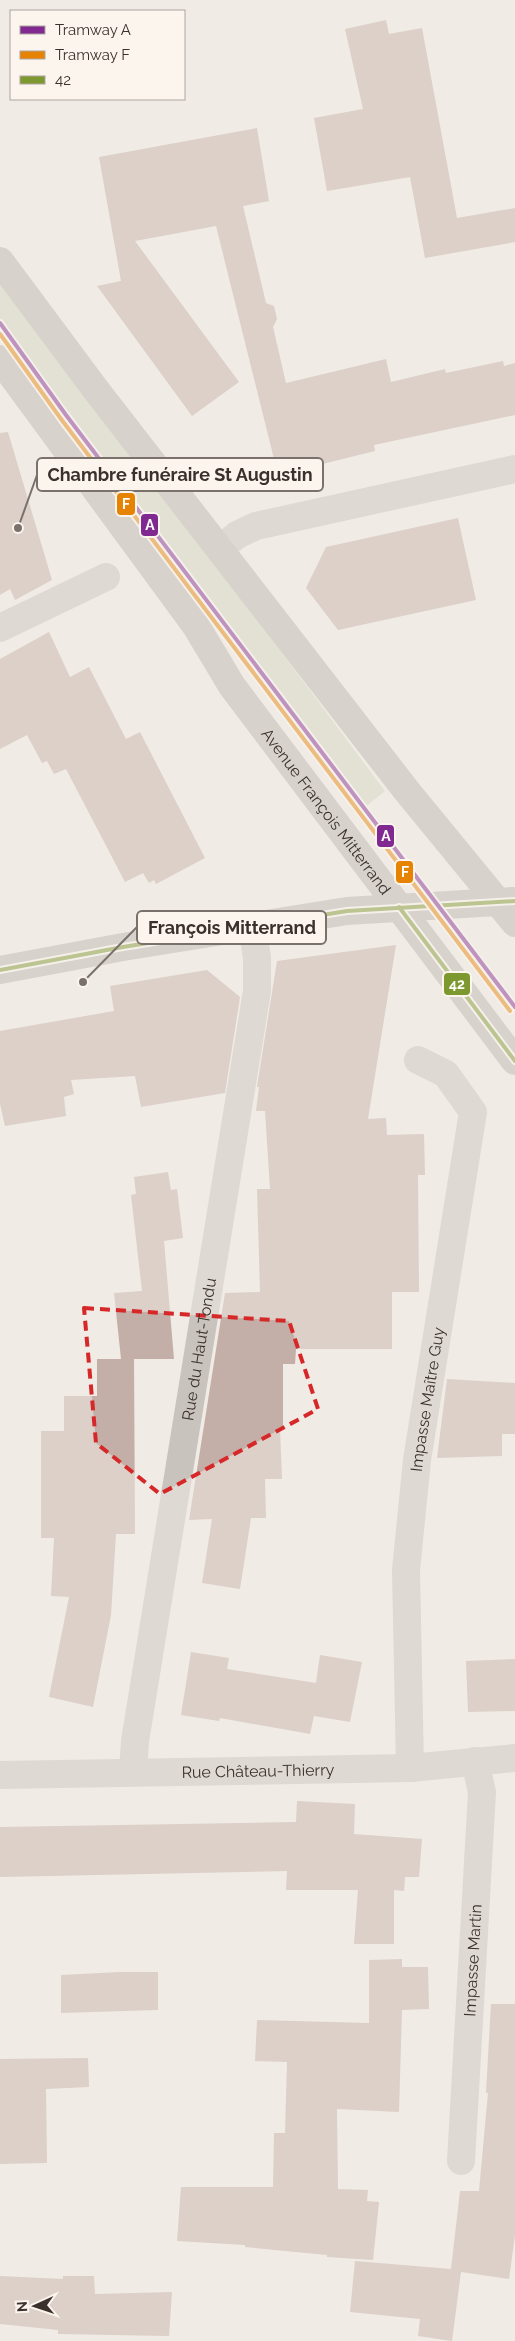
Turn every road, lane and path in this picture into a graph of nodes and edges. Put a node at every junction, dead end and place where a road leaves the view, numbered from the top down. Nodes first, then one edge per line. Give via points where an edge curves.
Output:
1 (0, 261) edge
2 (0, 359) edge
3 (515, 469) edge
4 (220, 549) junction
5 (106, 577) dead end
6 (0, 628) edge
7 (399, 907) junction
8 (510, 909) edge
9 (252, 926) junction
10 (0, 970) edge
11 (418, 1060) dead end
12 (515, 1061) edge
13 (515, 1758) edge
14 (475, 1761) junction
15 (410, 1768) junction
16 (133, 1772) junction
17 (0, 1776) edge
18 (461, 2161) dead end

1 - 4 main road
2 - 7 main road, Avenue François Mitterrand via 196,626 232,686
3 - 4 street via 256,526 237,535
4 - 8 main road via 406,790
5 - 6 street
7 - 8 main road
7 - 9 main road via 347,911
7 - 12 main road, Avenue François Mitterrand
9 - 10 main road
9 - 16 street, Rue du Haut-Tondu via 257,958 257,991 136,1731
11 - 15 street, Impasse Maître Guy via 446,1074 473,1112 417,1460 406,1561
13 - 14 street, Rue Château-Thierry
14 - 15 street, Rue Château-Thierry
14 - 18 street, Impasse Martin via 482,1792
15 - 16 street, Rue Château-Thierry
16 - 17 street, Rue Château-Thierry

